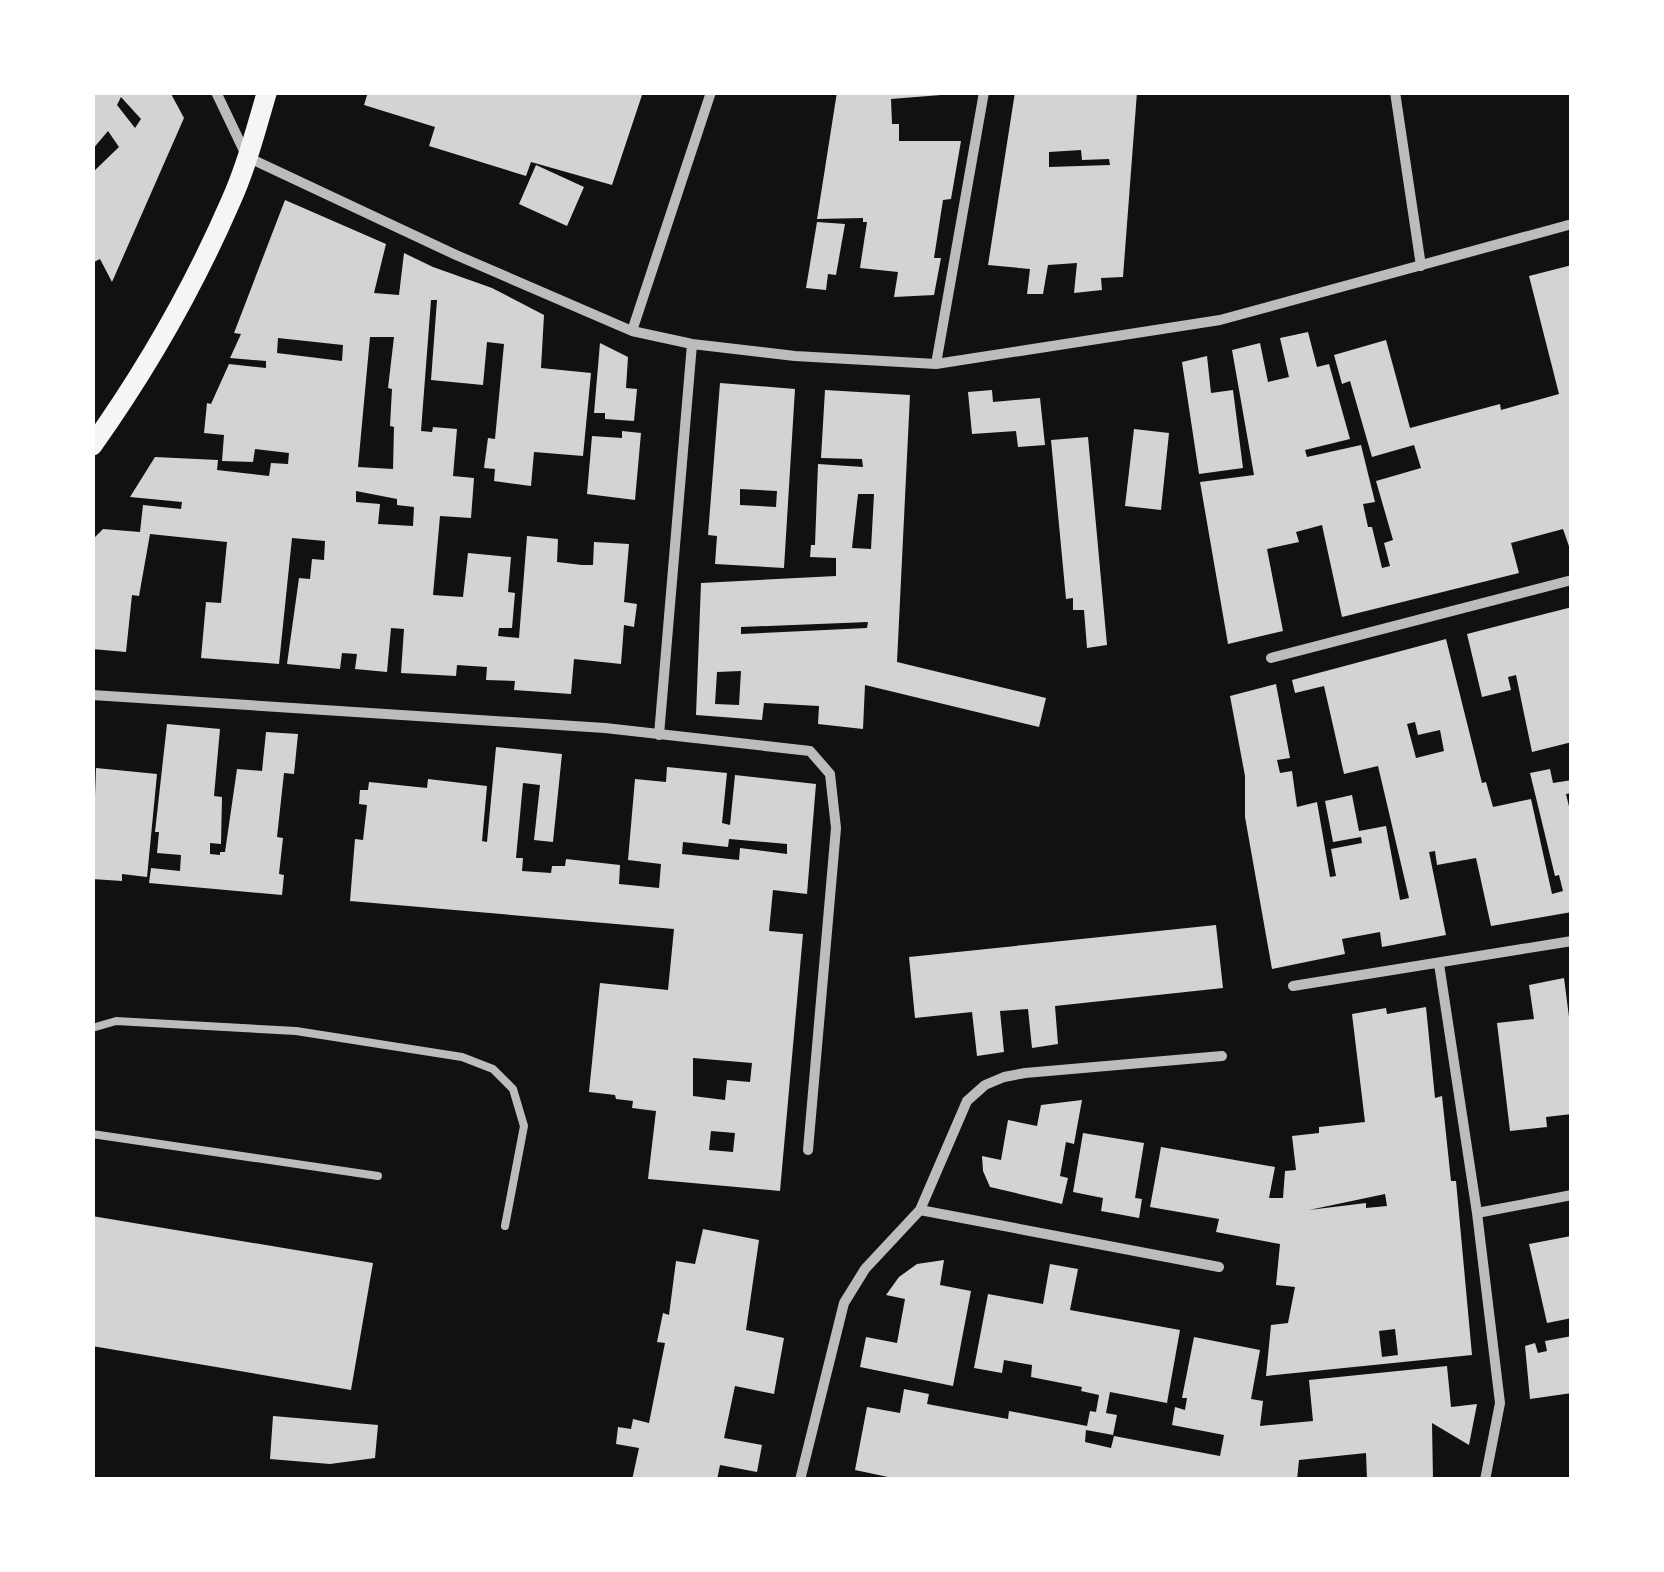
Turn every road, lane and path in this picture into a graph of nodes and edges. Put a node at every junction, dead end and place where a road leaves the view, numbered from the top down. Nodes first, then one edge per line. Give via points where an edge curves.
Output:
1 (216, 92) edge
2 (268, 92) edge
3 (711, 92) edge
4 (984, 92) edge
5 (1395, 92) edge
6 (247, 157) junction
7 (1572, 224) edge
8 (1421, 266) junction
9 (632, 331) junction
10 (692, 344) junction
11 (936, 364) junction
12 (92, 446) edge
13 (1572, 580) edge
14 (1271, 658) dead end
15 (92, 695) edge
16 (659, 735) junction
17 (1572, 941) edge
18 (1439, 964) junction
19 (1292, 986) dead end
20 (92, 1028) edge
21 (1222, 1056) dead end
22 (92, 1134) edge
23 (808, 1150) dead end
24 (378, 1176) dead end
25 (1572, 1195) edge
26 (920, 1210) junction
27 (1477, 1213) junction
28 (505, 1226) dead end
29 (1219, 1267) dead end
30 (800, 1480) edge
31 (1485, 1480) edge

1 - 6 street
2 - 6 main road
3 - 9 street
4 - 11 street
5 - 8 street
6 - 9 street
6 - 12 main road via 183,300
7 - 8 street
8 - 11 street via 1220,320
9 - 10 street
10 - 11 street
10 - 16 street
13 - 14 street
15 - 16 street
16 - 23 street via 796,747 810,751 830,774 836,828
17 - 18 street
18 - 19 street
18 - 27 street
20 - 28 lane via 116,1021 296,1031 462,1058 492,1070 513,1089 524,1126
21 - 26 street via 1026,1073 985,1085 966,1101
22 - 24 lane
25 - 27 street
26 - 29 street
26 - 30 street via 844,1302
27 - 31 street via 1500,1402

